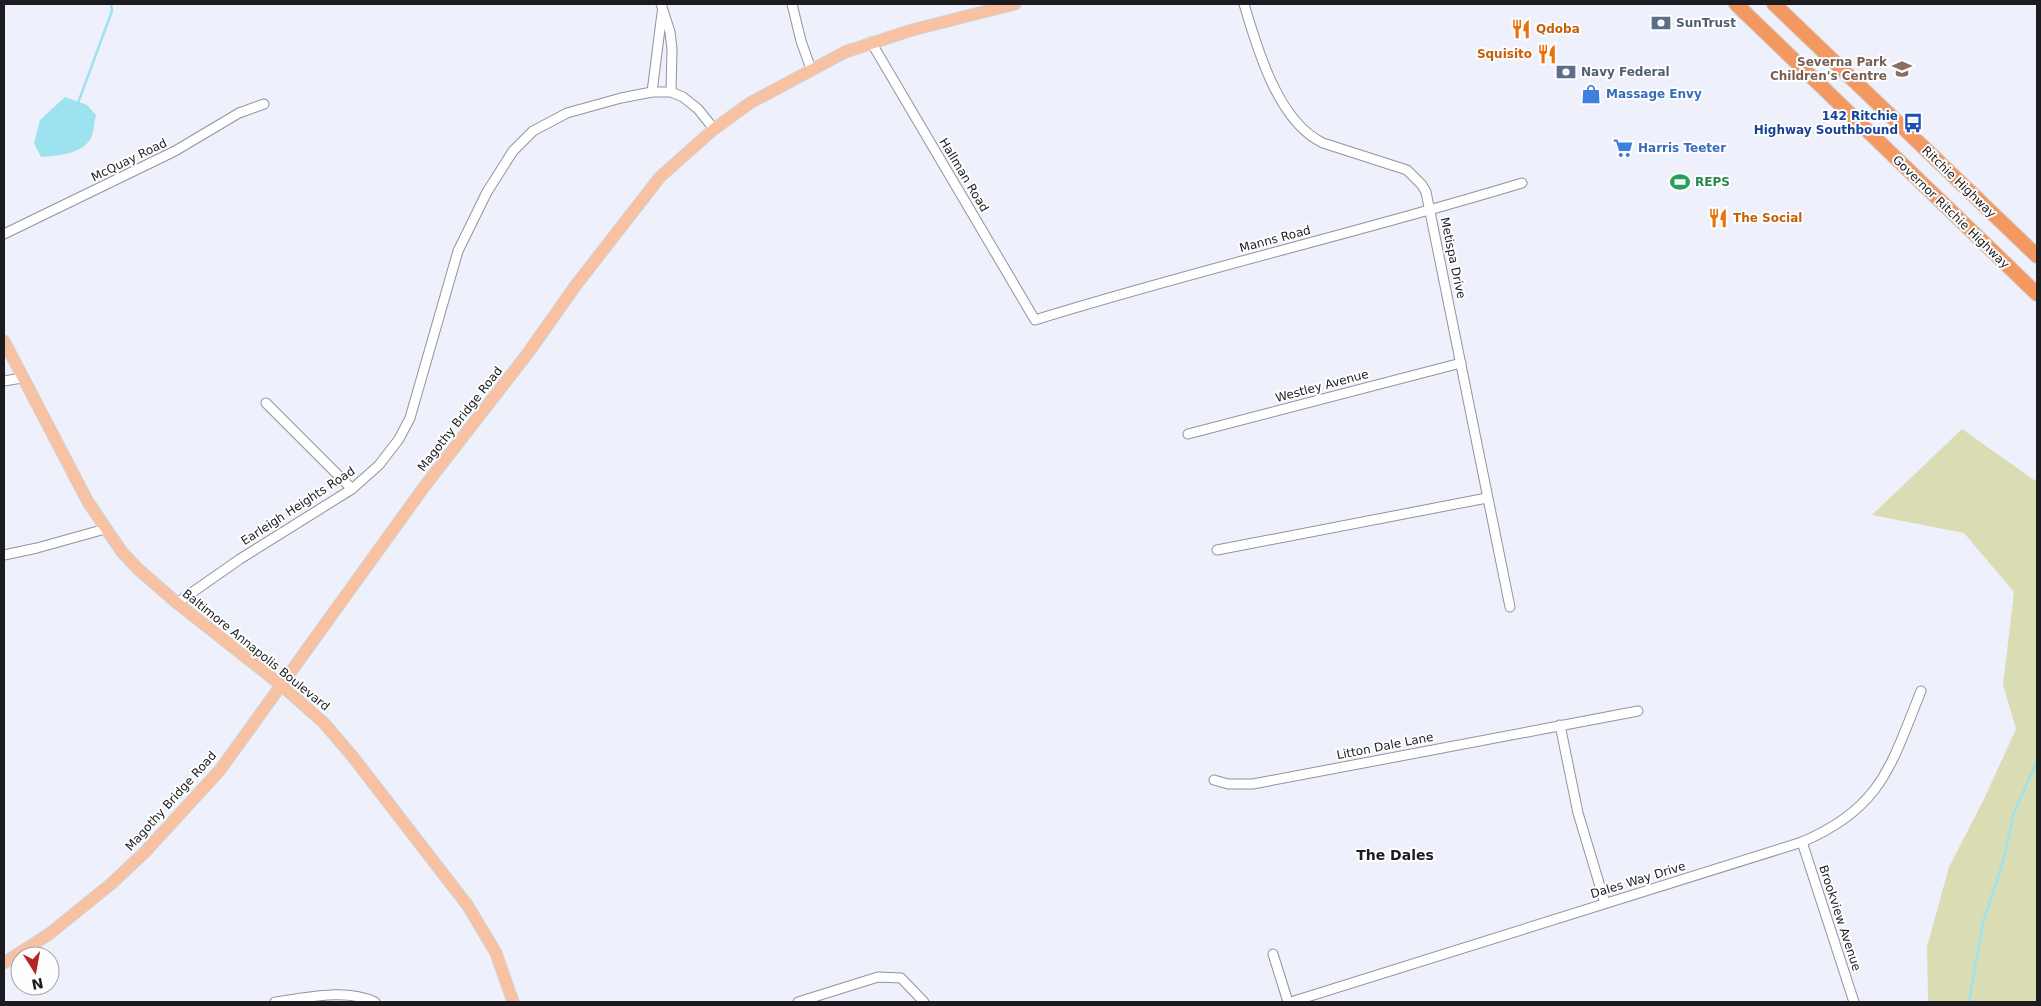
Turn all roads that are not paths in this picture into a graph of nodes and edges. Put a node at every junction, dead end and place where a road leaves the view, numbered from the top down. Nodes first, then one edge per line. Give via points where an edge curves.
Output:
1 (792, 4) edge
2 (1015, 4) edge
3 (1244, 4) edge
4 (1736, 4) edge
5 (1774, 4) edge
6 (661, 7) edge
7 (871, 42) junction
8 (811, 69) junction
9 (652, 92) junction
10 (671, 92) junction
11 (264, 104) dead end
12 (714, 130) junction
13 (1522, 183) dead end
14 (1430, 211) junction
15 (4, 234) edge
16 (2037, 256) edge
17 (2037, 294) edge
18 (1035, 320) joint
19 (4, 341) edge
20 (1461, 362) junction
21 (22, 378) junction
22 (4, 381) edge
23 (266, 403) dead end
24 (1188, 434) dead end
25 (352, 489) junction
26 (1487, 498) junction
27 (105, 529) junction
28 (1217, 550) dead end
29 (4, 555) edge
30 (177, 603) junction
31 (1510, 606) dead end
32 (281, 685) junction
33 (1921, 691) dead end
34 (1638, 711) dead end
35 (1560, 725) junction
36 (1214, 780) dead end
37 (1802, 842) junction
38 (1605, 903) junction
39 (1273, 954) dead end
40 (4, 963) edge
41 (287, 1001) edge
42 (275, 1002) edge
43 (376, 1002) edge
44 (513, 1002) edge
45 (798, 1002) edge
46 (924, 1002) edge
47 (1289, 1002) edge
48 (1854, 1002) edge

1 - 8 street
2 - 7 main road, Magothy Bridge Road
3 - 14 street, Metispa Drive via 1270,77 1304,131 1323,144 1407,170 1426,192
4 - 17 highway, Governor Ritchie Highway
5 - 16 highway, Ritchie Highway
6 - 9 street
6 - 10 street via 672,49
7 - 8 main road, Magothy Bridge Road
7 - 18 street, Hallman Road
8 - 12 main road, Magothy Bridge Road via 750,103
9 - 10 street, Earleigh Heights Road
9 - 25 street, Earleigh Heights Road via 567,113 533,131 514,151 487,192 458,251 410,418 379,465
10 - 12 street via 698,109
11 - 15 street, McQuay Road via 239,113 176,151
12 - 32 main road, Magothy Bridge Road via 660,177 623,223 528,353 424,486
13 - 14 street, Manns Road
14 - 18 street, Manns Road via 1127,292
14 - 20 street, Metispa Drive
19 - 21 main road, Baltimore Annapolis Boulevard
20 - 24 street, Westley Avenue
20 - 26 street, Metispa Drive
21 - 22 street
21 - 27 main road, Baltimore Annapolis Boulevard
23 - 25 street
25 - 30 street, Earleigh Heights Road
26 - 28 street
26 - 31 street, Metispa Drive
27 - 29 street
27 - 30 main road, Baltimore Annapolis Boulevard via 138,569
30 - 32 main road, Baltimore Annapolis Boulevard
32 - 40 main road, Magothy Bridge Road via 220,770 145,852 76,914
32 - 44 main road, Baltimore Annapolis Boulevard via 324,723 354,757 468,906 496,953
33 - 37 street, Dales Way Drive via 1894,757 1873,792 1852,814 1824,833
34 - 35 street, Litton Dale Lane
35 - 36 street, Litton Dale Lane via 1253,784 1228,784
35 - 38 street via 1578,813
37 - 38 street, Dales Way Drive
37 - 48 street, Brookview Avenue
38 - 47 street, Dales Way Drive
39 - 47 street
41 - 42 street
41 - 43 street via 347,995
45 - 46 street via 878,977 902,978

